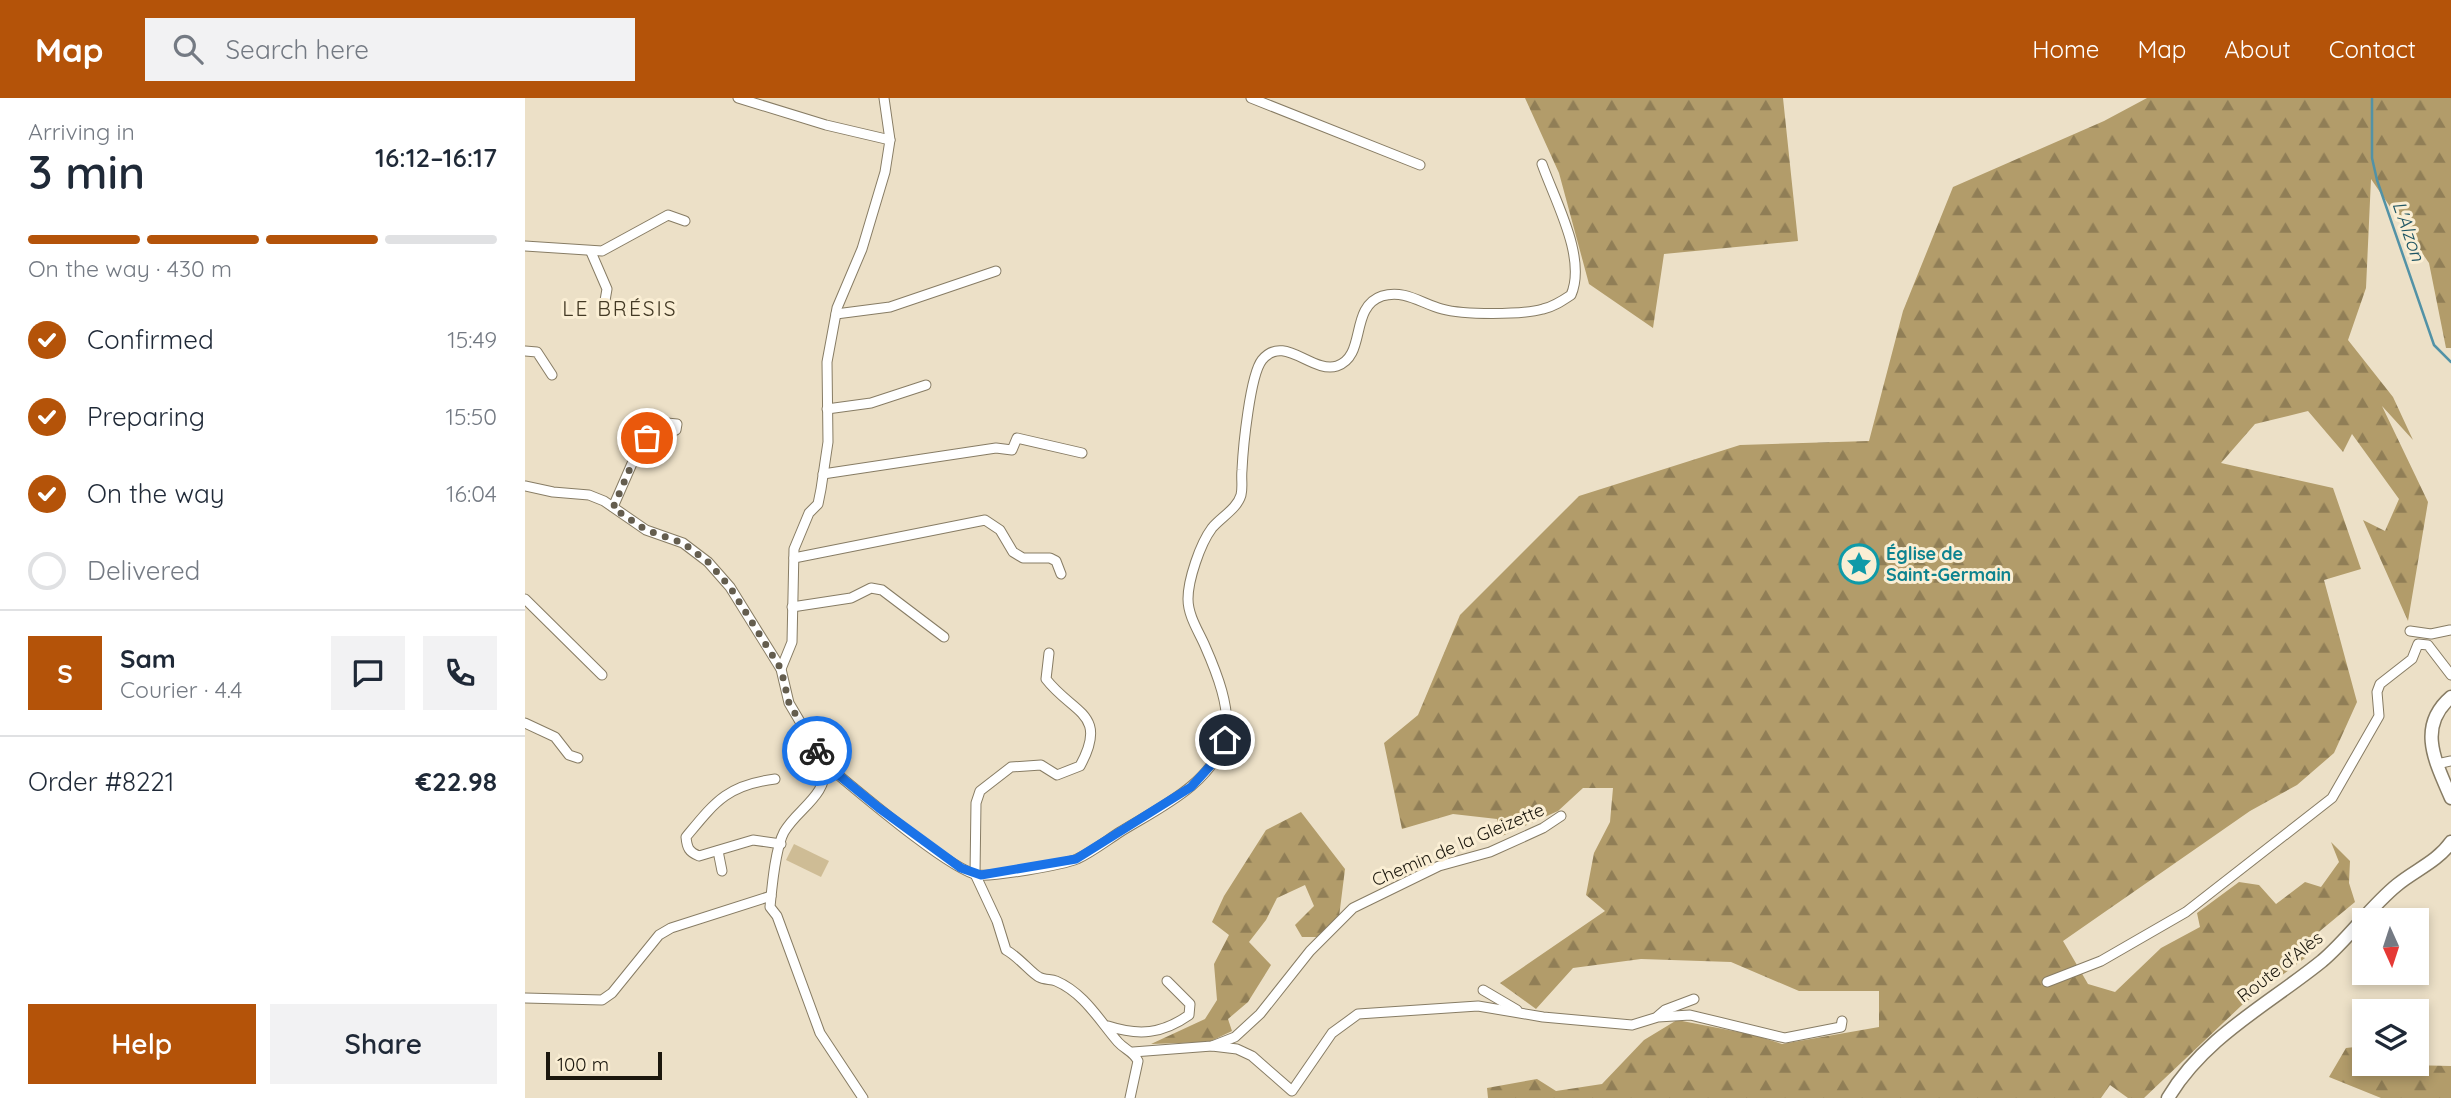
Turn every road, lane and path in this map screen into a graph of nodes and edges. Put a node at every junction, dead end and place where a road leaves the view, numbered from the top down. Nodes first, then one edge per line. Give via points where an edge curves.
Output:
1 (738, 98) edge
2 (884, 98) edge
3 (1251, 98) edge
4 (890, 140) junction
5 (1542, 164) dead end
6 (1420, 165) dead end
7 (685, 221) dead end
8 (525, 246) edge
9 (591, 252) junction
10 (996, 271) dead end
11 (603, 312) dead end
12 (836, 314) junction
13 (525, 351) edge
14 (552, 375) dead end
15 (926, 385) dead end
16 (827, 409) junction
17 (663, 434) dead end
18 (1082, 453) dead end
19 (823, 474) junction
20 (525, 486) edge
21 (613, 508) junction
22 (794, 558) junction
23 (1061, 574) dead end
24 (525, 599) edge
25 (792, 607) junction
26 (2450, 630) edge
27 (2410, 631) dead end
28 (944, 637) dead end
29 (1049, 653) dead end
30 (781, 669) junction
31 (2451, 675) edge
32 (603, 676) dead end
33 (2451, 697) edge
34 (525, 723) edge
35 (579, 758) dead end
36 (2451, 761) edge
37 (825, 764) junction
38 (2437, 764) junction
39 (775, 779) dead end
40 (2451, 799) edge
41 (1561, 816) dead end
42 (2451, 842) edge
43 (781, 844) junction
44 (717, 851) junction
45 (722, 871) dead end
46 (975, 874) junction
47 (771, 896) junction
48 (1167, 981) dead end
49 (2047, 982) dead end
50 (1483, 990) dead end
51 (525, 998) edge
52 (1694, 999) dead end
53 (1518, 1012) junction
54 (1658, 1017) junction
55 (1842, 1021) dead end
56 (1107, 1026) junction
57 (1212, 1046) junction
58 (1133, 1052) junction
59 (863, 1098) edge
60 (1130, 1098) edge
61 (2168, 1098) edge

1 - 4 street
2 - 4 street
3 - 6 street
4 - 12 street via 877,206
5 - 46 street via 1562,211 1577,266 1571,295 1539,310 1503,311 1444,310 1418,298 1381,297 1366,306 1348,359 1339,366 1325,368 1297,354 1278,351 1259,362 1252,384 1240,500 1210,530 1189,588 1193,620 1218,682 1227,724 1225,740 1212,764 1191,787 1076,859
7 - 9 street via 668,215 602,251
8 - 9 street
9 - 11 street via 607,289
10 - 12 street via 890,307
12 - 16 street via 827,362
13 - 14 street via 537,352
15 - 16 street via 871,403
16 - 19 street
17 - 21 street via 641,443
18 - 19 street via 1017,438 1012,450 996,448
19 - 22 street via 818,503 794,549
20 - 21 street via 589,495
21 - 30 street via 646,530 683,543 708,562 730,587
22 - 23 street via 985,520 1000,530 1013,552 1023,558 1050,558
22 - 25 street
24 - 32 street
25 - 28 street via 851,598 871,588 882,590
25 - 30 street via 792,642
26 - 27 street via 2431,634
29 - 46 street via 1047,679 1089,719 1090,747 1080,766 1057,775 1041,765 1011,767 980,791
30 - 37 street via 789,703
31 - 49 street via 2428,645 2418,644 2412,659 2380,684 2379,716 2332,798 2186,912 2101,961
33 - 38 main road via 2435,715 2430,729
34 - 35 street via 555,737 569,755
36 - 38 street
37 - 43 street via 826,776 818,794 784,833
37 - 46 street via 879,808
38 - 40 main road
39 - 44 street via 719,798 687,837 691,853 699,856
41 - 57 street, Chemin de la Gleizette via 1490,852 1439,866 1353,908 1244,1031
42 - 61 main road, Route d'Alès via 2438,857 2397,885 2323,960 2252,1010 2196,1062
43 - 44 street via 753,840
43 - 47 street
44 - 45 street
46 - 56 street via 1006,950 1022,959 1037,977 1072,990
47 - 51 street via 659,935 602,1000
47 - 59 street via 769,907 778,916 820,1033
48 - 56 street via 1190,1004 1189,1015 1146,1034
50 - 53 street
52 - 54 street
53 - 54 street via 1632,1025
53 - 57 street via 1478,1006 1359,1014 1332,1033 1292,1091 1252,1056
54 - 55 street via 1690,1015 1785,1038 1841,1027
56 - 58 street via 1119,1044
57 - 58 street, Chemin de la Gleizette
58 - 60 street via 1138,1061

